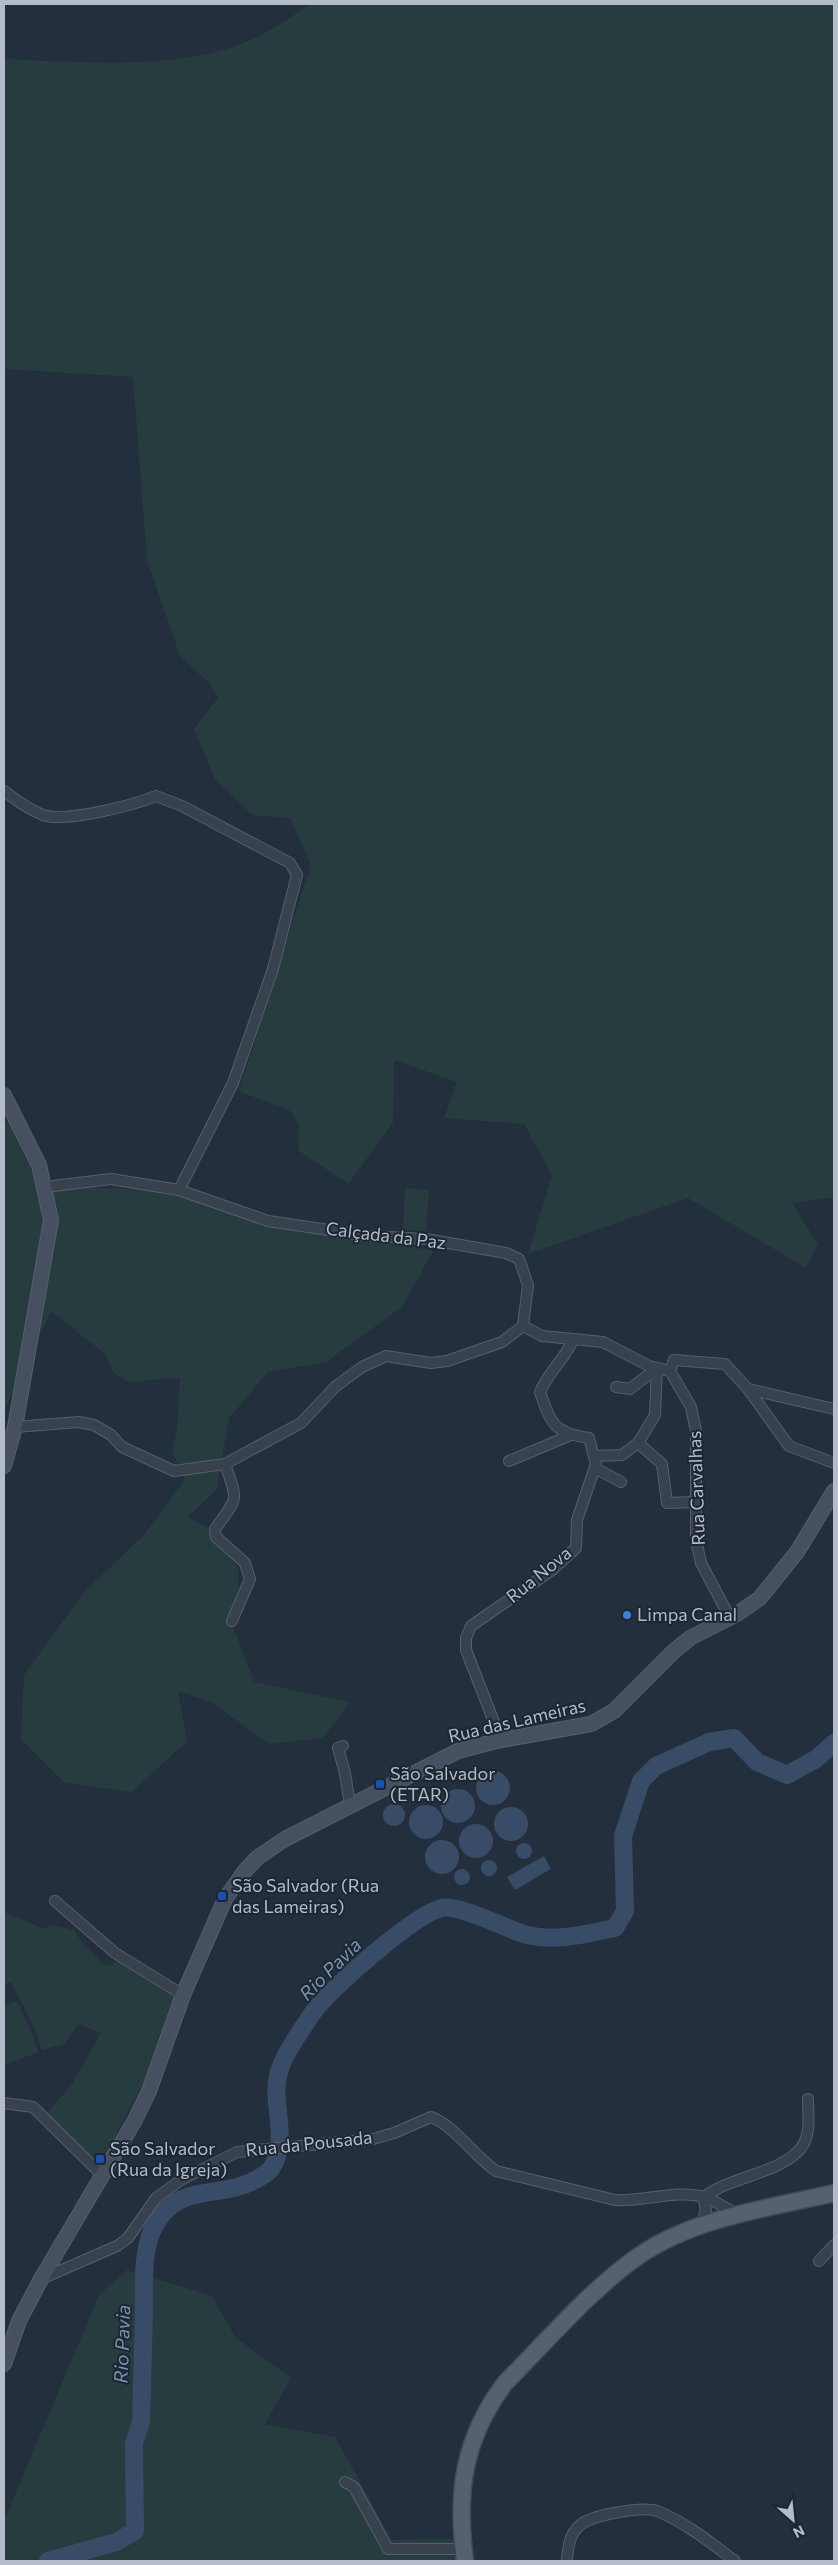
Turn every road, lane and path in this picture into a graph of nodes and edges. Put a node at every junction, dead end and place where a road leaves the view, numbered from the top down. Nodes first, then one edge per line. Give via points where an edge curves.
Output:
1 (4, 791) edge
2 (4, 1095) edge
3 (45, 1187) junction
4 (178, 1190) junction
5 (523, 1326) junction
6 (573, 1340) junction
7 (657, 1368) junction
8 (670, 1371) junction
9 (616, 1387) dead end
10 (748, 1388) junction
11 (834, 1409) edge
12 (15, 1427) junction
13 (570, 1435) junction
14 (8, 1443) edge
15 (638, 1443) junction
16 (594, 1456) junction
17 (509, 1461) dead end
18 (834, 1463) edge
19 (225, 1464) junction
20 (4, 1466) edge
21 (595, 1468) junction
22 (621, 1482) dead end
23 (834, 1491) edge
24 (696, 1502) junction
25 (730, 1618) junction
26 (232, 1621) dead end
27 (501, 1740) junction
28 (343, 1746) dead end
29 (350, 1805) junction
30 (55, 1902) dead end
31 (183, 1995) junction
32 (808, 2099) dead end
33 (4, 2103) edge
34 (102, 2176) junction
35 (834, 2193) edge
36 (708, 2199) junction
37 (742, 2215) junction
38 (719, 2220) junction
39 (701, 2226) junction
40 (834, 2245) edge
41 (55, 2256) junction
42 (819, 2261) dead end
43 (76, 2264) junction
44 (42, 2279) junction
45 (4, 2364) edge
46 (345, 2482) dead end
47 (464, 2555) edge
48 (567, 2561) edge
49 (735, 2561) edge

1 - 4 street via 45,816 71,816 134,805 156,796 182,806 290,863 297,875 273,969 233,1083
2 - 3 street via 39,1165
3 - 4 street, Calçada da Paz via 111,1179
3 - 12 street via 51,1220
4 - 5 street, Calçada da Paz via 268,1221 369,1236 426,1239 506,1253 519,1260 528,1285
5 - 6 street via 542,1336
5 - 19 street via 502,1342 447,1361 431,1363 386,1356 370,1363 335,1387 301,1423
6 - 7 street via 603,1342
6 - 13 street, Rua Nova via 540,1392 556,1428
7 - 8 street
7 - 9 street via 630,1389
7 - 15 street via 655,1415
8 - 10 street via 674,1360 725,1364
8 - 24 street, Rua Carvalhas via 691,1407 696,1430
10 - 11 street
10 - 18 street via 789,1446
12 - 14 street
12 - 19 street via 79,1422 94,1425 111,1435 122,1447 174,1471
13 - 16 street, Rua Nova via 589,1438
13 - 17 street
14 - 20 street
15 - 16 street via 622,1455
15 - 24 street via 662,1464 667,1503
16 - 21 street, Rua Nova
19 - 26 street via 235,1494 234,1502 214,1529 216,1537 245,1563 250,1579
21 - 22 street
21 - 27 street, Rua Nova via 577,1520 576,1548 552,1570 471,1626 466,1638 466,1650
23 - 25 street, Rua das Lameiras via 797,1552 760,1598
24 - 25 street, Rua Carvalhas via 696,1540 701,1563
25 - 27 street, Rua das Lameiras via 690,1638 614,1711 591,1724
27 - 29 street, Rua das Lameiras via 458,1751
28 - 29 street via 338,1748
29 - 31 street, Rua das Lameiras via 284,1838 244,1872 225,1899
30 - 31 street via 115,1953
31 - 34 street, Rua das Lameiras via 148,2092
32 - 36 street via 808,2127 803,2145 794,2154 782,2163 726,2185
33 - 34 street via 33,2108
34 - 41 street, Rua das Lameiras
35 - 37 main road
36 - 37 street
36 - 38 street
36 - 39 street
36 - 43 street, Rua da Pousada via 680,2196 615,2200 496,2171 481,2161 440,2120 430,2116 373,2139 237,2152 181,2180 156,2198 122,2242
37 - 38 main road
38 - 39 main road
39 - 47 main road via 649,2250 610,2279 505,2383 491,2402 475,2431 467,2456 462,2504
40 - 42 street
41 - 43 street
41 - 44 street, Rua das Lameiras
43 - 44 street, Rua da Pousada
44 - 45 street, Rua das Lameiras via 20,2321
46 - 47 street via 354,2487 388,2549
48 - 49 street via 572,2535 589,2519 654,2510 679,2520

